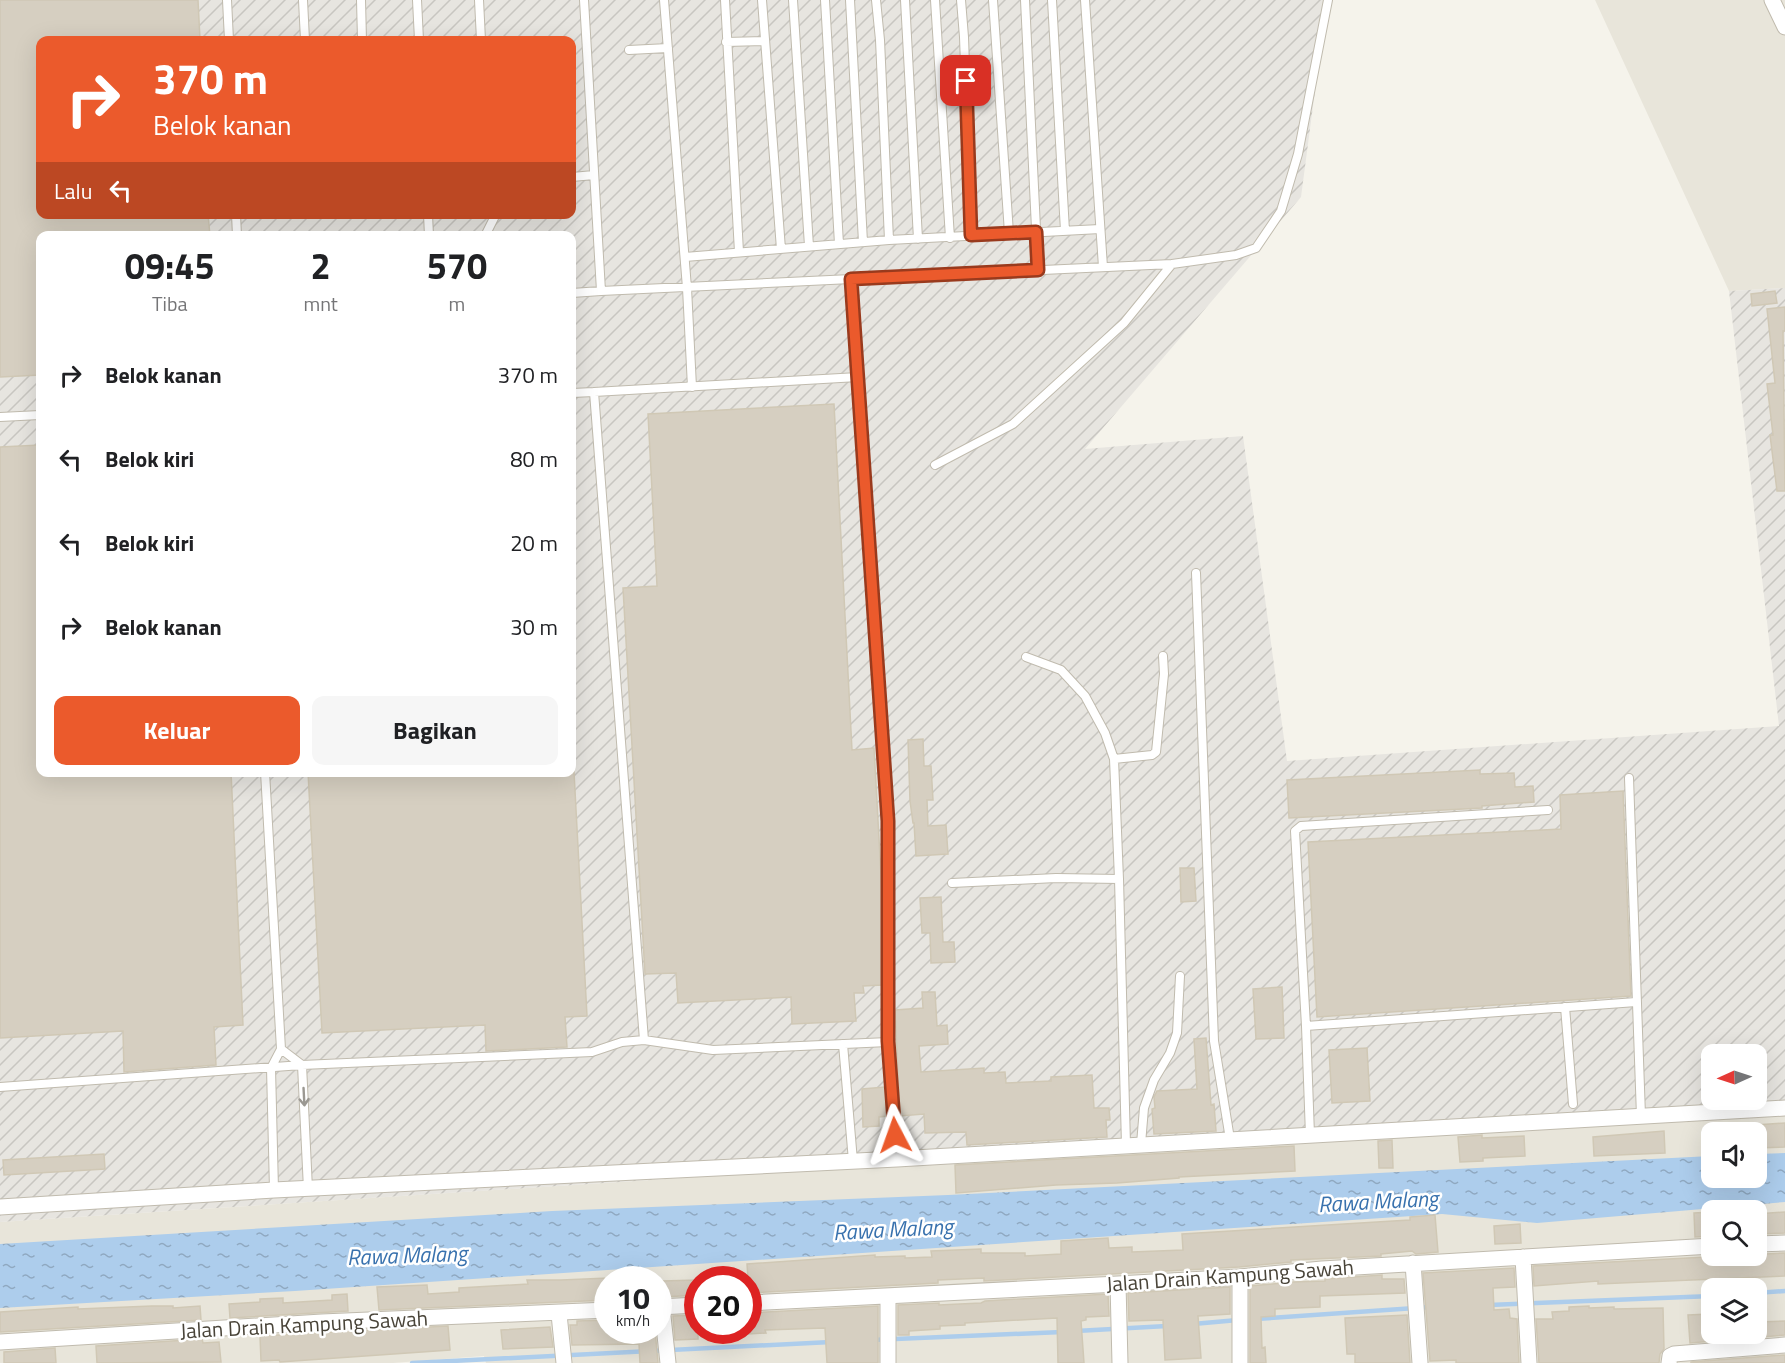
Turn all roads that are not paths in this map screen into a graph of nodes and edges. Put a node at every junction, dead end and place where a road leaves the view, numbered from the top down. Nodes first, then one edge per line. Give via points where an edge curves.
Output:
1 (227, 0) edge
2 (303, 0) edge
3 (360, 0) edge
4 (417, 0) edge
5 (479, 0) edge
6 (584, 0) edge
7 (664, 0) edge
8 (725, 0) edge
9 (762, 0) edge
10 (793, 0) edge
11 (825, 0) edge
12 (850, 0) edge
13 (876, 0) edge
14 (905, 0) edge
15 (935, 0) edge
16 (961, 0) edge
17 (993, 0) edge
18 (1025, 0) edge
19 (1052, 0) edge
20 (1085, 0) edge
21 (1328, 0) edge
22 (1772, 0) edge
23 (1785, 27) edge
24 (229, 36) edge
25 (305, 36) edge
26 (363, 36) edge
27 (419, 36) edge
28 (481, 36) edge
29 (765, 41) junction
30 (726, 42) junction
31 (668, 48) junction
32 (629, 50) dead end
33 (594, 175) junction
34 (576, 177) edge
35 (1100, 229) junction
36 (1065, 231) junction
37 (1036, 232) junction
38 (1009, 234) junction
39 (971, 235) junction
40 (950, 238) junction
41 (918, 239) junction
42 (889, 240) junction
43 (863, 242) junction
44 (839, 244) junction
45 (809, 246) junction
46 (781, 249) junction
47 (739, 252) junction
48 (685, 257) junction
49 (1172, 264) junction
50 (1103, 267) junction
51 (1038, 270) junction
52 (851, 279) junction
53 (687, 288) junction
54 (601, 291) junction
55 (576, 293) edge
56 (858, 377) junction
57 (692, 387) junction
58 (576, 393) edge
59 (594, 393) junction
60 (36, 416) edge
61 (0, 417) edge
62 (935, 465) dead end
63 (1196, 573) dead end
64 (1162, 656) dead end
65 (1026, 657) dead end
66 (1114, 759) junction
67 (265, 777) edge
68 (1629, 778) dead end
69 (1548, 810) dead end
70 (1119, 879) junction
71 (952, 883) dead end
72 (1180, 976) dead end
73 (1636, 1002) junction
74 (1565, 1007) junction
75 (1306, 1026) junction
76 (644, 1040) junction
77 (888, 1041) junction
78 (843, 1044) junction
79 (281, 1049) junction
80 (302, 1065) junction
81 (271, 1068) junction
82 (0, 1087) edge
83 (1573, 1104) dead end
84 (1785, 1108) edge
85 (1641, 1116) junction
86 (1310, 1135) junction
87 (1230, 1139) junction
88 (1134, 1145) junction
89 (897, 1159) junction
90 (853, 1161) junction
91 (308, 1189) junction
92 (274, 1190) junction
93 (0, 1207) edge
94 (1785, 1242) edge
95 (1767, 1243) edge
96 (1701, 1247) edge
97 (1523, 1257) junction
98 (1413, 1263) junction
99 (1240, 1276) junction
100 (1118, 1284) junction
101 (888, 1296) junction
102 (762, 1302) edge
103 (594, 1311) edge
104 (559, 1314) junction
105 (0, 1342) edge
106 (666, 1344) edge
107 (1785, 1345) edge
108 (888, 1359) edge
109 (564, 1362) edge
110 (668, 1363) edge
111 (1120, 1363) edge
112 (1240, 1363) edge
113 (1420, 1363) edge
114 (1529, 1363) edge
115 (1669, 1363) edge

1 - 24 lane
2 - 25 lane
3 - 26 lane
4 - 27 lane
5 - 28 lane
6 - 33 lane
7 - 31 lane
8 - 30 lane
9 - 29 lane
10 - 45 lane
11 - 44 lane
12 - 43 lane
13 - 42 lane
14 - 41 lane
15 - 40 lane
16 - 39 lane
17 - 38 lane
18 - 37 lane
19 - 36 lane
20 - 35 lane
21 - 49 lane via 1298,154 1281,211 1256,248 1236,255
22 - 23 street
29 - 30 lane
29 - 46 lane
30 - 47 lane
31 - 32 lane
31 - 48 lane
33 - 34 lane
33 - 54 lane
35 - 36 lane
35 - 50 lane
36 - 37 lane
37 - 38 lane
37 - 51 lane
38 - 39 lane
39 - 40 lane
40 - 41 lane
41 - 42 lane
42 - 43 lane
43 - 44 lane
44 - 45 lane
45 - 46 lane
46 - 47 lane
47 - 48 lane
48 - 53 lane
49 - 50 lane
49 - 62 lane via 1124,323 1013,424
50 - 51 lane
51 - 52 lane
52 - 53 lane
52 - 56 lane
53 - 54 lane
53 - 57 lane
54 - 55 lane
56 - 57 lane
56 - 77 lane via 888,821
57 - 59 lane
58 - 59 lane
59 - 76 lane
60 - 61 lane
63 - 87 lane via 1214,1041
64 - 66 lane via 1164,674 1156,752 1152,756
65 - 66 lane via 1061,670 1085,696
66 - 70 lane
67 - 79 lane
68 - 73 lane
69 - 75 lane via 1301,826 1295,831
70 - 71 lane
70 - 88 lane
72 - 88 lane via 1177,1033 1154,1080
73 - 74 lane
73 - 85 lane
74 - 75 lane
74 - 83 lane
75 - 86 lane
76 - 78 lane via 713,1050
76 - 80 lane via 592,1052
77 - 78 lane
77 - 89 lane
78 - 90 lane
79 - 80 lane
79 - 81 lane
80 - 81 lane
80 -> 91 lane
81 - 82 lane
81 - 92 lane
84 - 85 street
85 - 86 street
86 - 87 street
87 - 88 street
88 - 89 street
89 - 90 street
90 - 91 street
91 - 92 street
92 - 93 street
94 - 95 street
96 - 97 street, Jalan Drain Kampung Sawah
97 - 98 street, Jalan Drain Kampung Sawah
97 - 114 street
98 - 99 street, Jalan Drain Kampung Sawah
98 - 113 street
99 - 100 street, Jalan Drain Kampung Sawah
99 - 112 street
100 - 101 street, Jalan Drain Kampung Sawah
100 - 111 street
101 - 102 street, Jalan Drain Kampung Sawah
101 - 108 street
103 - 104 street, Jalan Drain Kampung Sawah
104 - 105 street, Jalan Drain Kampung Sawah via 322,1322
104 - 109 street
106 - 110 street
107 - 115 street via 1674,1354

